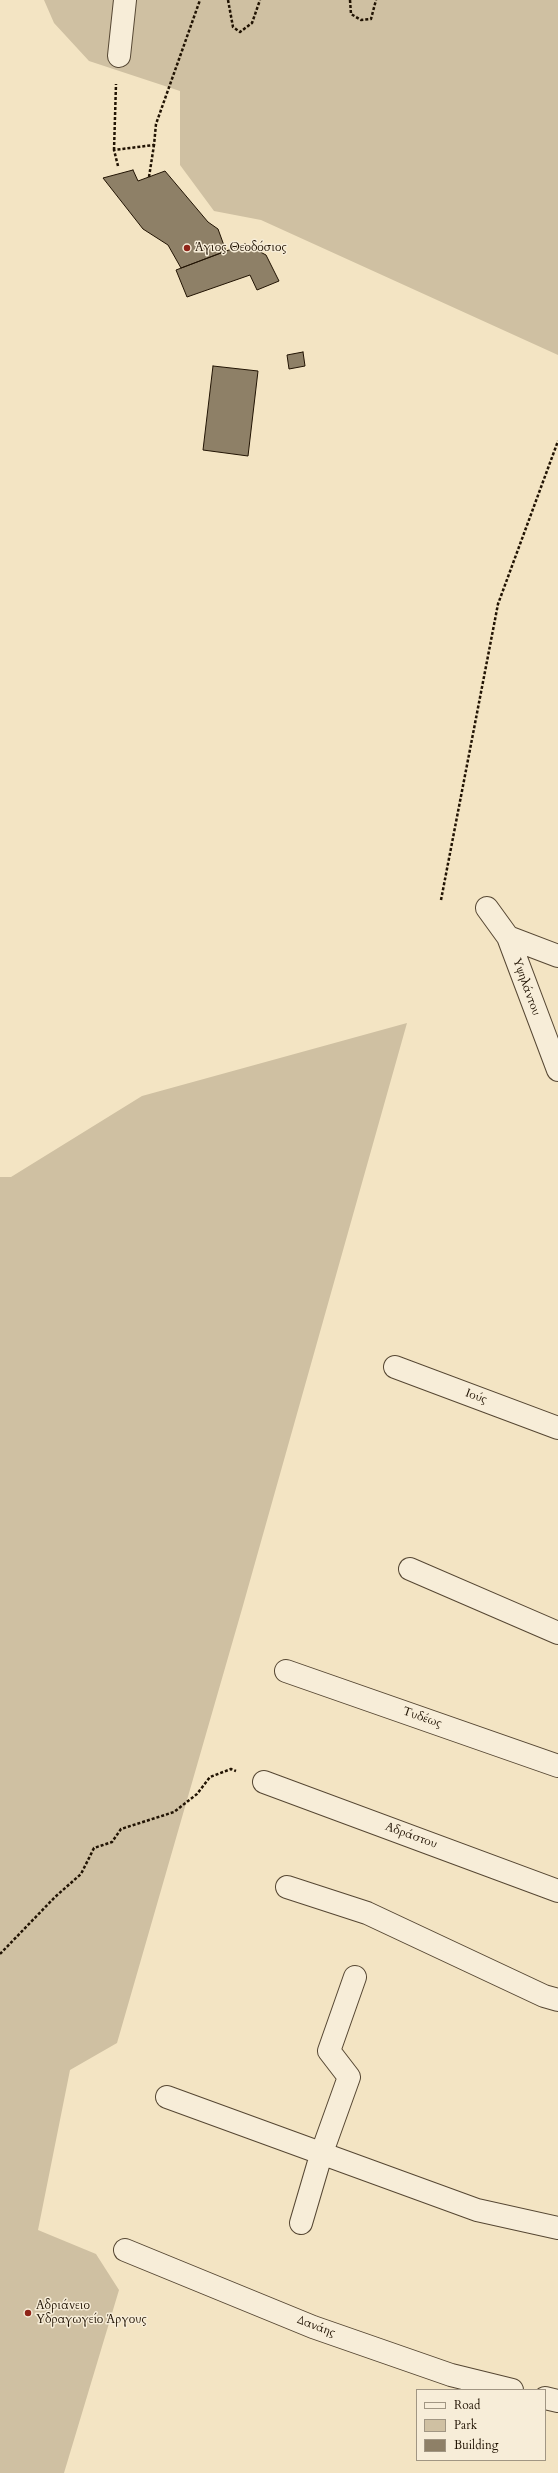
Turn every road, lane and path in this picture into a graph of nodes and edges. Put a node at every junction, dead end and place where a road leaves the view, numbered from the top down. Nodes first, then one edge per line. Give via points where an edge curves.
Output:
1 (125, 0) edge
2 (200, 0) edge
3 (228, 0) edge
4 (260, 0) edge
5 (350, 0) edge
6 (376, 0) edge
7 (119, 56) joint
8 (154, 145) junction
9 (114, 150) junction
10 (118, 166) dead end
11 (149, 177) dead end
12 (558, 440) edge
13 (441, 900) dead end
14 (487, 908) dead end
15 (508, 937) junction
16 (558, 956) edge
17 (558, 1070) edge
18 (395, 1367) dead end
19 (558, 1428) edge
20 (410, 1569) dead end
21 (558, 1633) edge
22 (286, 1671) dead end
23 (558, 1766) edge
24 (231, 1769) dead end
25 (264, 1782) dead end
26 (287, 1887) dead end
27 (558, 1891) edge
28 (0, 1954) edge
29 (355, 1977) dead end
30 (558, 2000) edge
31 (167, 2097) dead end
32 (321, 2155) junction
33 (300, 2223) dead end
34 (558, 2228) edge
35 (125, 2250) dead end
36 (508, 2389) edge
37 (546, 2398) edge
38 (558, 2401) edge

1 - 7 street
2 - 8 path via 156,124
3 - 4 path via 233,26 240,32 252,23
5 - 6 path via 351,14 361,20 371,19
7 - 9 path
8 - 9 path
8 - 11 path
9 - 10 path
12 - 13 path via 498,604
14 - 15 street, Υψηλάντου
15 - 16 street
15 - 17 street, Υψηλάντου
18 - 19 street, Ιούς
20 - 21 street
22 - 23 street, Τυδέως
24 - 28 path via 210,1778 197,1794 174,1812 121,1829 112,1842 94,1848 81,1874
25 - 27 street, Αδράστου
26 - 30 street via 367,1913 544,1996
29 - 32 street via 329,2051 348,2077
31 - 32 street
32 - 33 street
32 - 34 street via 477,2210
35 - 36 street, Δανάης via 313,2327 451,2375
37 - 38 street

